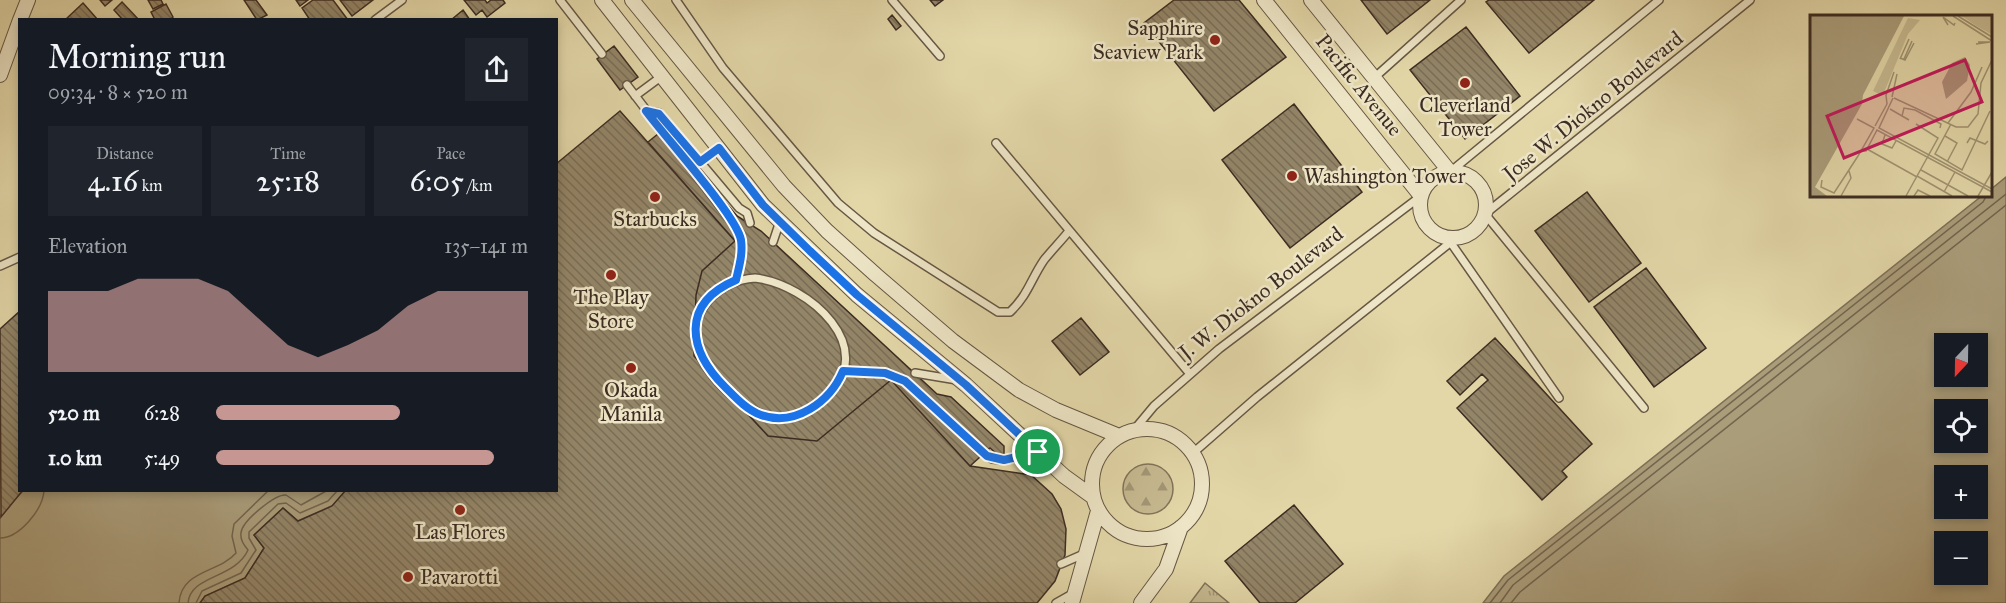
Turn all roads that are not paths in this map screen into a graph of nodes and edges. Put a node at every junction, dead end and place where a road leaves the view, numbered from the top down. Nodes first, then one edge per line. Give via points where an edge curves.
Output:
1 (28, 0) edge
2 (402, 0) edge
3 (560, 0) edge
4 (602, 0) edge
5 (632, 0) edge
6 (676, 0) edge
7 (892, 0) edge
8 (1264, 0) edge
9 (1311, 0) edge
10 (1461, 0) edge
11 (1659, 0) edge
12 (1750, 0) edge
13 (21, 18) edge
14 (378, 18) edge
15 (18, 26) edge
16 (602, 54) dead end
17 (940, 56) dead end
18 (0, 75) edge
19 (663, 76) junction
20 (1374, 78) junction
21 (627, 85) dead end
22 (635, 96) junction
23 (646, 111) junction
24 (996, 143) dead end
25 (719, 148) junction
26 (700, 162) junction
27 (1450, 172) junction
28 (1421, 196) junction
29 (1485, 214) junction
30 (780, 221) junction
31 (750, 223) dead end
32 (1069, 231) junction
33 (1453, 241) junction
34 (773, 242) dead end
35 (18, 258) edge
36 (0, 266) edge
37 (736, 280) junction
38 (843, 371) junction
39 (915, 373) dead end
40 (1190, 374) junction
41 (960, 380) junction
42 (1559, 398) dead end
43 (1644, 408) dead end
44 (1134, 430) junction
45 (1119, 436) junction
46 (1038, 452) junction
47 (1193, 453) junction
48 (1093, 497) junction
49 (1098, 511) junction
50 (1181, 527) junction
51 (1089, 552) junction
52 (1060, 564) dead end
53 (1075, 597) edge
54 (1056, 603) edge
55 (1141, 603) edge

1 - 13 street
2 - 14 lane
3 - 16 lane
4 - 19 street
5 - 45 street via 784,186 867,268 953,341 1019,390
6 - 32 lane via 723,68 838,203 873,233 998,312 1010,312 1019,304 1043,262
7 - 17 lane
8 - 28 street, Pacific Avenue
9 - 20 street, Pacific Avenue
10 - 20 lane
11 - 27 lane, Jose W. Diokno Boulevard
12 - 29 lane, Jose W. Diokno Boulevard
15 - 18 street
19 - 22 lane
19 - 25 street
20 - 27 street, Pacific Avenue
21 - 22 lane
22 - 23 lane
23 - 26 lane via 659,114
23 - 37 lane via 738,232 742,252
24 - 32 lane
25 - 26 lane
25 - 30 street
26 - 31 lane via 747,213
27 - 28 street via 1435,177
27 - 29 street via 1461,173 1479,184
28 - 33 street via 1420,207 1427,226
28 - 40 lane, J. W. Diokno Boulevard
29 - 33 street via 1474,231
29 - 43 lane
30 - 34 lane
30 - 41 street via 857,295
32 - 40 lane
33 - 42 lane
33 - 47 lane
35 - 36 lane
37 - 38 lane via 769,279 804,298 834,323 845,348
37 - 38 lane via 709,298 698,317 696,339 704,363 741,403 773,418 801,414 828,395
38 - 46 lane via 885,373 905,381 992,459
39 - 41 lane
40 - 44 lane, J. W. Diokno Boulevard
41 - 46 street
44 - 45 street
44 - 47 street via 1167,433
45 - 48 street via 1099,456 1092,476
46 - 48 street
47 - 50 street via 1201,473 1201,494 1193,514
48 - 49 street
49 - 50 street via 1121,533 1141,539 1162,537
49 - 51 street
50 - 55 street via 1166,569
51 - 52 lane
51 - 53 street
53 - 54 lane

